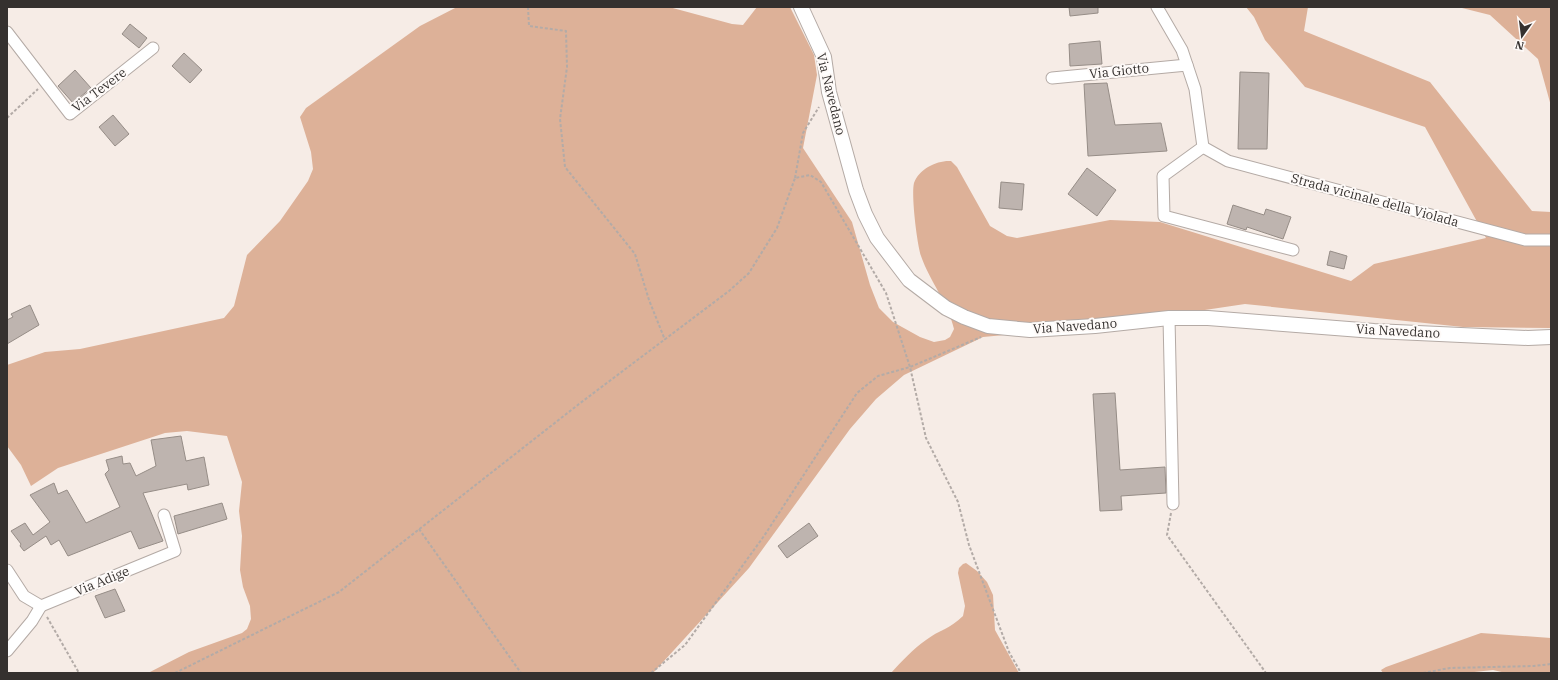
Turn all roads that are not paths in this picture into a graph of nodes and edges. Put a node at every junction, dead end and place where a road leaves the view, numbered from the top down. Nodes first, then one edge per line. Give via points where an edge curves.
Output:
1 (801, 7) edge
2 (1157, 7) edge
3 (7, 32) edge
4 (153, 48) dead end
5 (1187, 65) junction
6 (1052, 78) dead end
7 (1203, 147) junction
8 (1551, 240) edge
9 (1293, 250) dead end
10 (1169, 318) junction
11 (1551, 337) edge
12 (1173, 504) road end
13 (164, 515) dead end
14 (7, 570) edge
15 (41, 606) junction
16 (7, 651) edge

1 - 10 street, Via Navedano via 824,57 828,92 865,214 877,238 909,280 946,308 988,326 1030,330
2 - 5 street via 1182,50
3 - 4 street, Via Tevere via 70,114
5 - 6 street, Via Giotto
5 - 7 street via 1195,89
7 - 8 street, Strada vicinale della Violada via 1235,163 1525,240
7 - 9 street via 1163,176 1164,216
10 - 11 street, Via Navedano via 1208,318 1374,331
10 - 12 street
13 - 15 street, Via Adige via 175,551
14 - 15 street via 24,596
15 - 16 street

